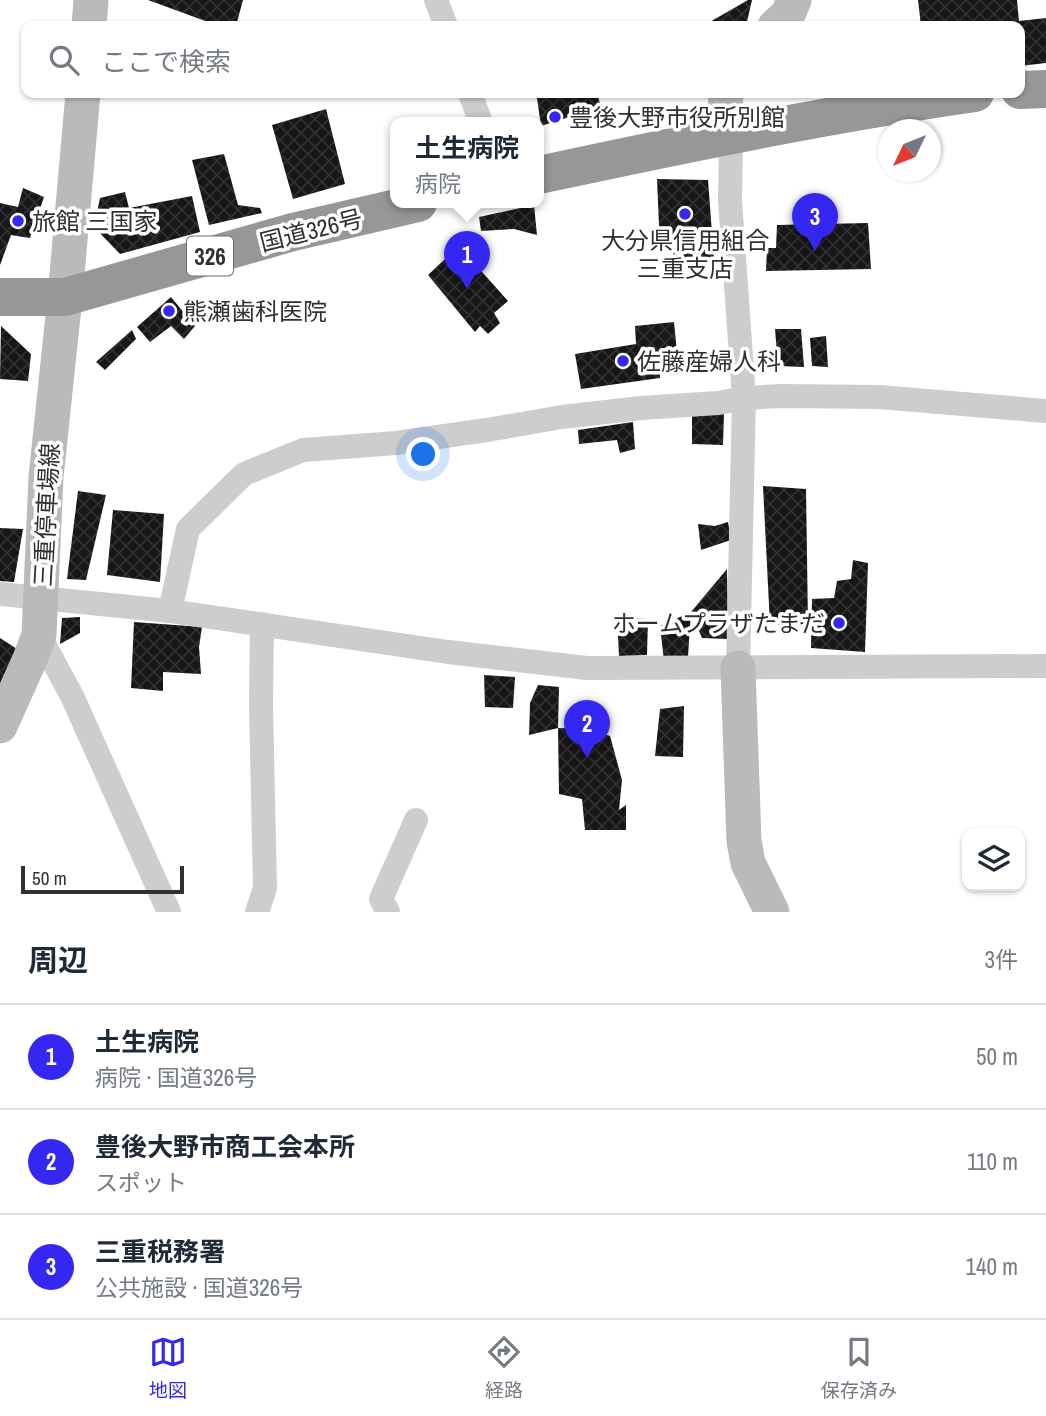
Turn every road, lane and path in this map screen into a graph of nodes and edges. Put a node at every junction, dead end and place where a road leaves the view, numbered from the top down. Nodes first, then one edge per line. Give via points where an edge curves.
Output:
1 (91, 0) edge
2 (436, 0) edge
3 (794, 0) edge
4 (89, 21) edge
5 (444, 21) edge
6 (781, 21) edge
7 (1046, 89) edge
8 (1025, 90) edge
9 (83, 98) edge
10 (472, 98) edge
11 (726, 98) edge
12 (940, 98) edge
13 (479, 117) edge
14 (730, 134) junction
15 (544, 174) edge
16 (396, 208) edge
17 (0, 297) edge
18 (65, 297) junction
19 (744, 398) junction
20 (1046, 411) edge
21 (0, 594) edge
22 (41, 599) junction
23 (170, 611) junction
24 (262, 624) junction
25 (39, 635) junction
26 (1046, 666) edge
27 (738, 668) junction
28 (0, 726) edge
29 (416, 820) dead end
30 (169, 912) edge
31 (257, 912) edge
32 (388, 912) edge
33 (772, 912) edge

1 - 4 street
2 - 5 street
3 - 6 street
7 - 8 highway
9 - 18 street, 三重停車場線
10 - 13 street
11 - 14 street
12 - 14 highway
14 - 15 highway
14 - 19 street via 730,201
16 - 18 highway, 国道326号 / 326 via 293,232
17 - 18 highway, 国道326号 / 326
18 - 22 street, 三重停車場線 via 46,477
19 - 20 street via 879,397
19 - 23 street via 562,417 396,443 303,450 244,474 188,529
19 - 27 street
21 - 22 street
22 - 23 street
22 - 25 street, 三重停車場線
23 - 24 street
24 - 27 street via 587,668
24 - 31 street via 265,888
25 - 28 street, 三重停車場線
25 - 30 street via 72,696
26 - 27 street
27 - 33 street via 744,841 748,863
29 - 32 street via 381,899

